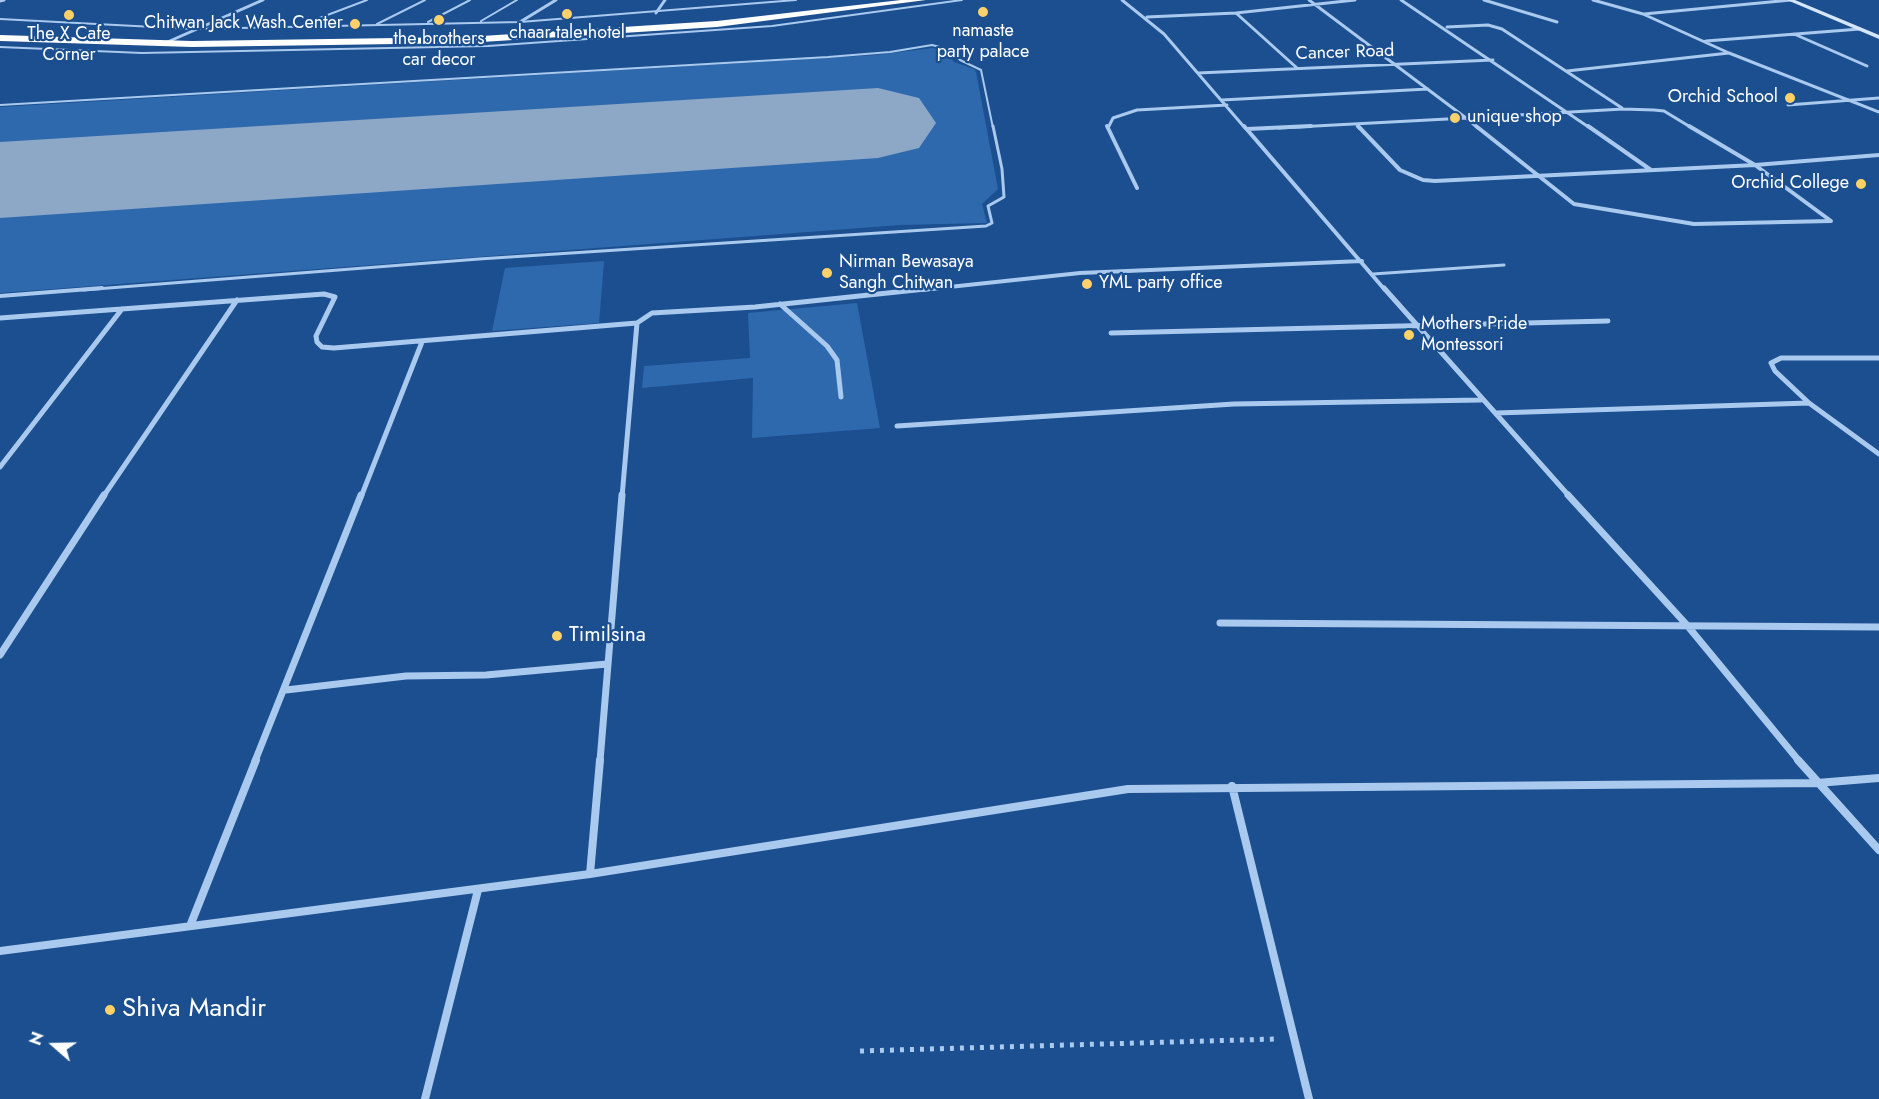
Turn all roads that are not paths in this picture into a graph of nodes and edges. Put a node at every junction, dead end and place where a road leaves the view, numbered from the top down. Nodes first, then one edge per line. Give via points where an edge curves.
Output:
1 (263, 0) edge
2 (367, 0) edge
3 (425, 0) edge
4 (470, 0) edge
5 (517, 0) edge
6 (556, 0) edge
7 (665, 0) edge
8 (796, 0) edge
9 (852, 0) edge
10 (922, 0) edge
11 (962, 0) edge
12 (1122, 0) edge
13 (1309, 0) edge
14 (1355, 0) edge
15 (1401, 0) edge
16 (1484, 0) edge
17 (1593, 0) edge
18 (1791, 0) edge
19 (1318, 4) junction
20 (656, 13) junction
21 (1236, 13) junction
22 (1643, 14) junction
23 (1146, 17) junction
24 (0, 20) edge
25 (1557, 21) dead end
26 (478, 22) junction
27 (520, 22) junction
28 (426, 24) junction
29 (374, 25) junction
30 (0, 27) edge
31 (296, 27) junction
32 (1445, 27) junction
33 (193, 29) junction
34 (1860, 29) junction
35 (182, 34) junction
36 (1794, 34) junction
37 (1879, 37) edge
38 (0, 38) edge
39 (1706, 41) junction
40 (162, 44) junction
41 (0, 48) edge
42 (1729, 53) junction
43 (1493, 60) junction
44 (1397, 64) junction
45 (1867, 66) dead end
46 (1297, 68) junction
47 (1567, 71) junction
48 (1198, 73) junction
49 (1428, 88) junction
50 (1879, 98) edge
51 (1222, 100) junction
52 (1854, 101) junction
53 (0, 105) edge
54 (1227, 105) junction
55 (1788, 105) dead end
56 (1623, 109) junction
57 (1565, 112) junction
58 (1879, 112) edge
59 (1466, 118) junction
60 (1356, 124) junction
61 (1247, 129) junction
62 (1879, 155) edge
63 (1755, 165) junction
64 (1651, 171) junction
65 (1538, 176) junction
66 (1137, 188) dead end
67 (1362, 261) junction
68 (1504, 265) dead end
69 (1373, 274) junction
70 (0, 297) edge
71 (237, 300) junction
72 (780, 304) junction
73 (123, 309) junction
74 (0, 318) edge
75 (1608, 321) dead end
76 (637, 323) junction
77 (1418, 326) junction
78 (1111, 333) dead end
79 (422, 342) junction
80 (1879, 358) edge
81 (841, 397) dead end
82 (1482, 400) junction
83 (1809, 403) junction
84 (1496, 413) junction
85 (897, 426) dead end
86 (1879, 454) edge
87 (0, 466) edge
88 (1220, 623) dead end
89 (1686, 624) junction
90 (1879, 627) edge
91 (0, 655) edge
92 (608, 664) junction
93 (286, 690) junction
94 (1879, 778) edge
95 (1817, 783) junction
96 (1232, 786) junction
97 (1879, 850) edge
98 (590, 874) junction
99 (478, 890) junction
100 (190, 926) junction
101 (0, 951) edge
102 (425, 1099) edge
103 (1309, 1099) edge

1 - 33 street
2 - 31 lane
3 - 29 lane
4 - 28 lane
5 - 26 lane
6 - 27 street
7 - 20 street
8 - 20 lane
9 - 35 highway via 719,15 509,29
10 - 40 highway via 728,23 545,36 348,44
11 - 41 lane via 772,26 488,46 142,53
12 - 23 street
13 - 19 street
14 - 19 street
15 - 32 street
16 - 25 street
17 - 22 street
18 - 22 street
18 - 34 main road
19 - 21 street
19 - 44 street
20 - 27 lane
21 - 23 street
21 - 46 street
22 - 39 street
23 - 48 street
24 - 33 lane
26 - 27 lane
26 - 28 lane
28 - 29 lane
29 - 31 lane
30 - 35 highway
31 - 33 lane
32 - 43 street
32 - 47 street via 1488,25 1502,29
33 - 35 street
34 - 36 street
34 - 37 main road
35 - 40 street
36 - 39 street
36 - 45 street
38 - 40 highway
39 - 42 street
42 - 47 street
42 - 52 street
43 - 44 street, Cancer Road
43 - 57 street
44 - 46 street, Cancer Road
44 - 49 street
46 - 48 street, Cancer Road
47 - 56 street
48 - 51 street
49 - 51 street
49 - 59 street
50 - 52 street
51 - 54 street
52 - 55 street
52 - 58 street
53 - 70 lane via 828,57 932,45 948,49 981,70 1002,169 1004,197 988,206 992,223 986,226 479,259
54 - 61 street
54 - 66 street via 1137,110 1113,118 1107,126
56 - 57 street
56 - 63 street via 1664,111
57 - 59 street
57 - 64 street
59 - 60 street
59 - 65 street
60 - 61 street
60 - 65 street via 1400,170 1423,180
61 - 67 street
62 - 63 street
63 - 64 street
63 - 65 street via 1831,221 1716,225 1683,222 1574,204
64 - 65 street
67 - 69 street
67 - 72 street via 1080,273
68 - 69 lane
69 - 77 street
71 - 73 street
71 - 79 street via 324,294 334,297 316,336 322,347
71 - 91 street
72 - 76 street via 652,313
72 - 81 street via 837,360
73 - 74 street
73 - 87 street
75 - 77 street
76 - 79 street
76 - 92 street
77 - 78 street
77 - 82 street
79 - 93 street
80 - 83 street via 1781,358 1771,363
82 - 84 street
82 - 85 street via 1234,404
83 - 84 street
83 - 86 street
84 - 89 street
88 - 89 street
89 - 90 street
89 - 95 street
92 - 93 street via 506,674 406,675
92 - 98 street
93 - 100 street
94 - 95 street
95 - 96 street
95 - 97 street
96 - 98 street via 1128,789
96 - 103 street
98 - 99 street
99 - 100 street
99 - 102 street
100 - 101 street

